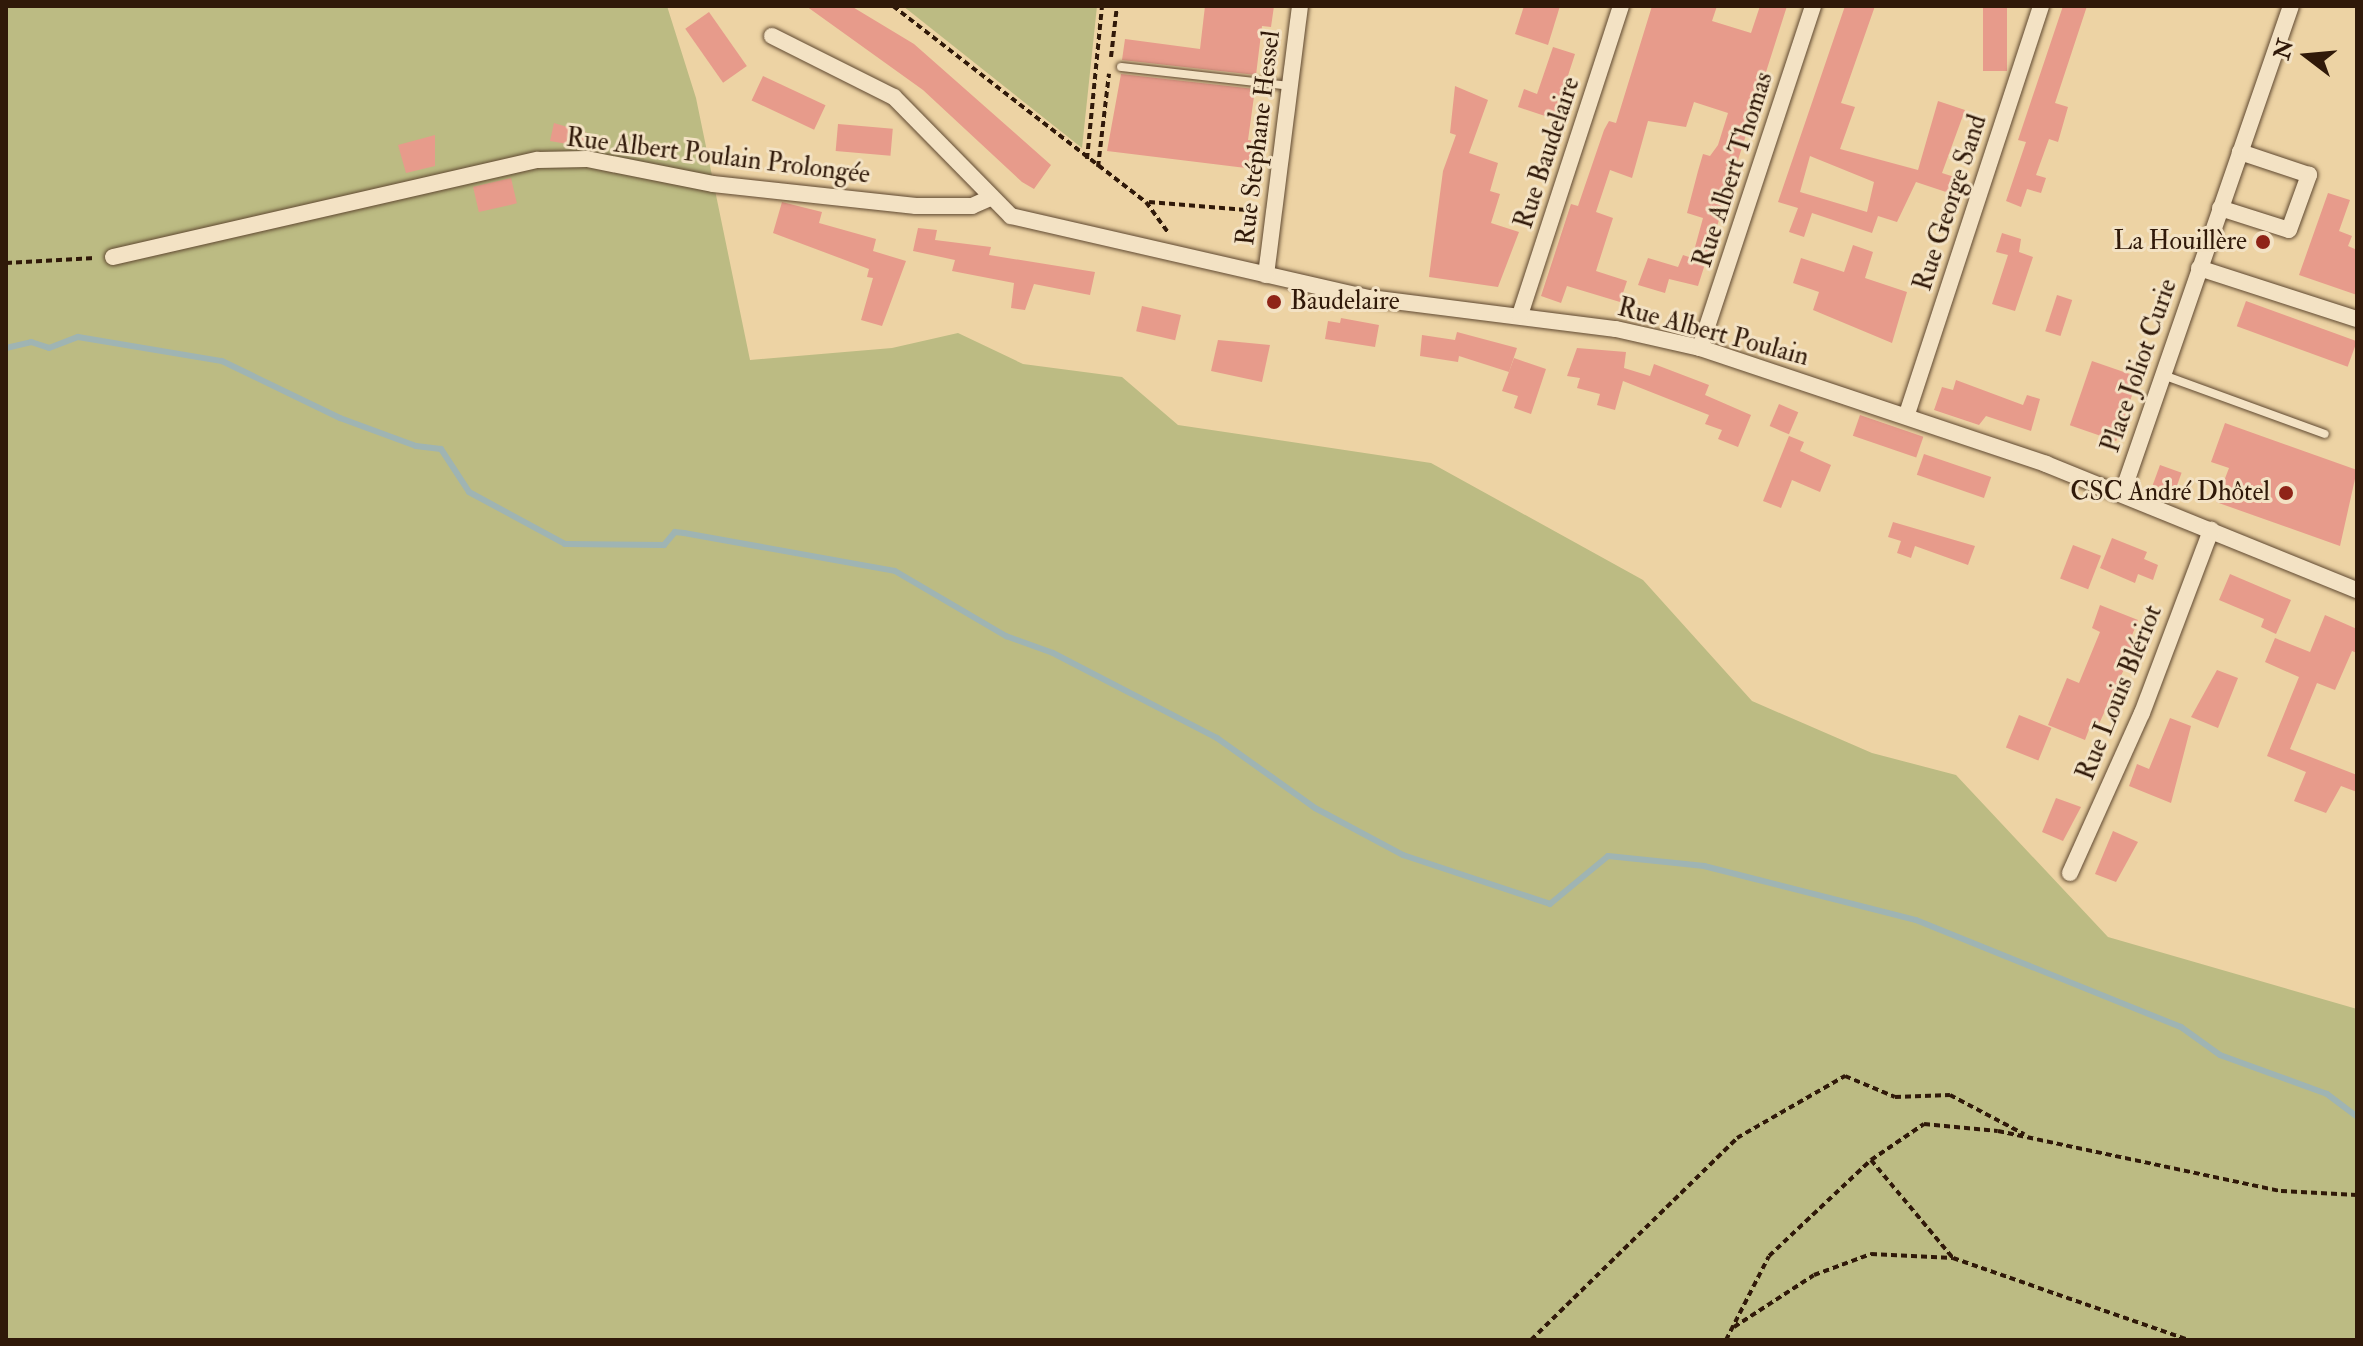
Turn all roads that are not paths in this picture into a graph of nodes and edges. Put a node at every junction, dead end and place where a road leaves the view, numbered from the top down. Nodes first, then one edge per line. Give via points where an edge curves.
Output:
1 (1300, 6) edge
2 (1621, 6) edge
3 (1813, 6) edge
4 (2041, 6) edge
5 (2291, 6) edge
6 (772, 36) dead end
7 (1121, 67) dead end
8 (1290, 86) junction
9 (2240, 152) junction
10 (990, 198) junction
11 (2220, 208) junction
12 (113, 257) road end
13 (2199, 268) junction
14 (1266, 275) junction
15 (1520, 315) junction
16 (2357, 319) edge
17 (1700, 348) junction
18 (2162, 375) junction
19 (1907, 414) junction
20 (2325, 434) dead end
21 (2122, 494) junction
22 (2211, 530) junction
23 (2357, 590) edge
24 (2070, 873) dead end

1 - 8 street, Rue Stéphane Hessel
2 - 15 street, Rue Baudelaire
3 - 17 street, Rue Albert Thomas
4 - 19 street, Rue George Sand
5 - 9 street, Place Joliot Curie
6 - 10 street, Rue Albert Poulain via 894,97 933,129
7 - 8 lane
8 - 14 street, Rue Stéphane Hessel
9 - 11 street, Place Joliot Curie
9 - 11 street via 2309,175 2289,230
10 - 12 street, Rue Albert Poulain Prolongée via 972,206 916,206 713,184 587,159 538,160
10 - 14 street, Rue Albert Poulain via 1011,216 1036,225
11 - 13 street, Place Joliot Curie
13 - 16 street
13 - 18 street, Place Joliot Curie
14 - 15 street, Rue Albert Poulain via 1442,310
15 - 17 street, Rue Albert Poulain
17 - 19 street, Rue Albert Poulain
18 - 20 lane
18 - 21 street, Place Joliot Curie
19 - 21 street, Rue Albert Poulain
21 - 22 street, Rue Albert Poulain
22 - 23 street, Rue Albert Poulain
22 - 24 street, Rue Louis Blériot via 2142,713

